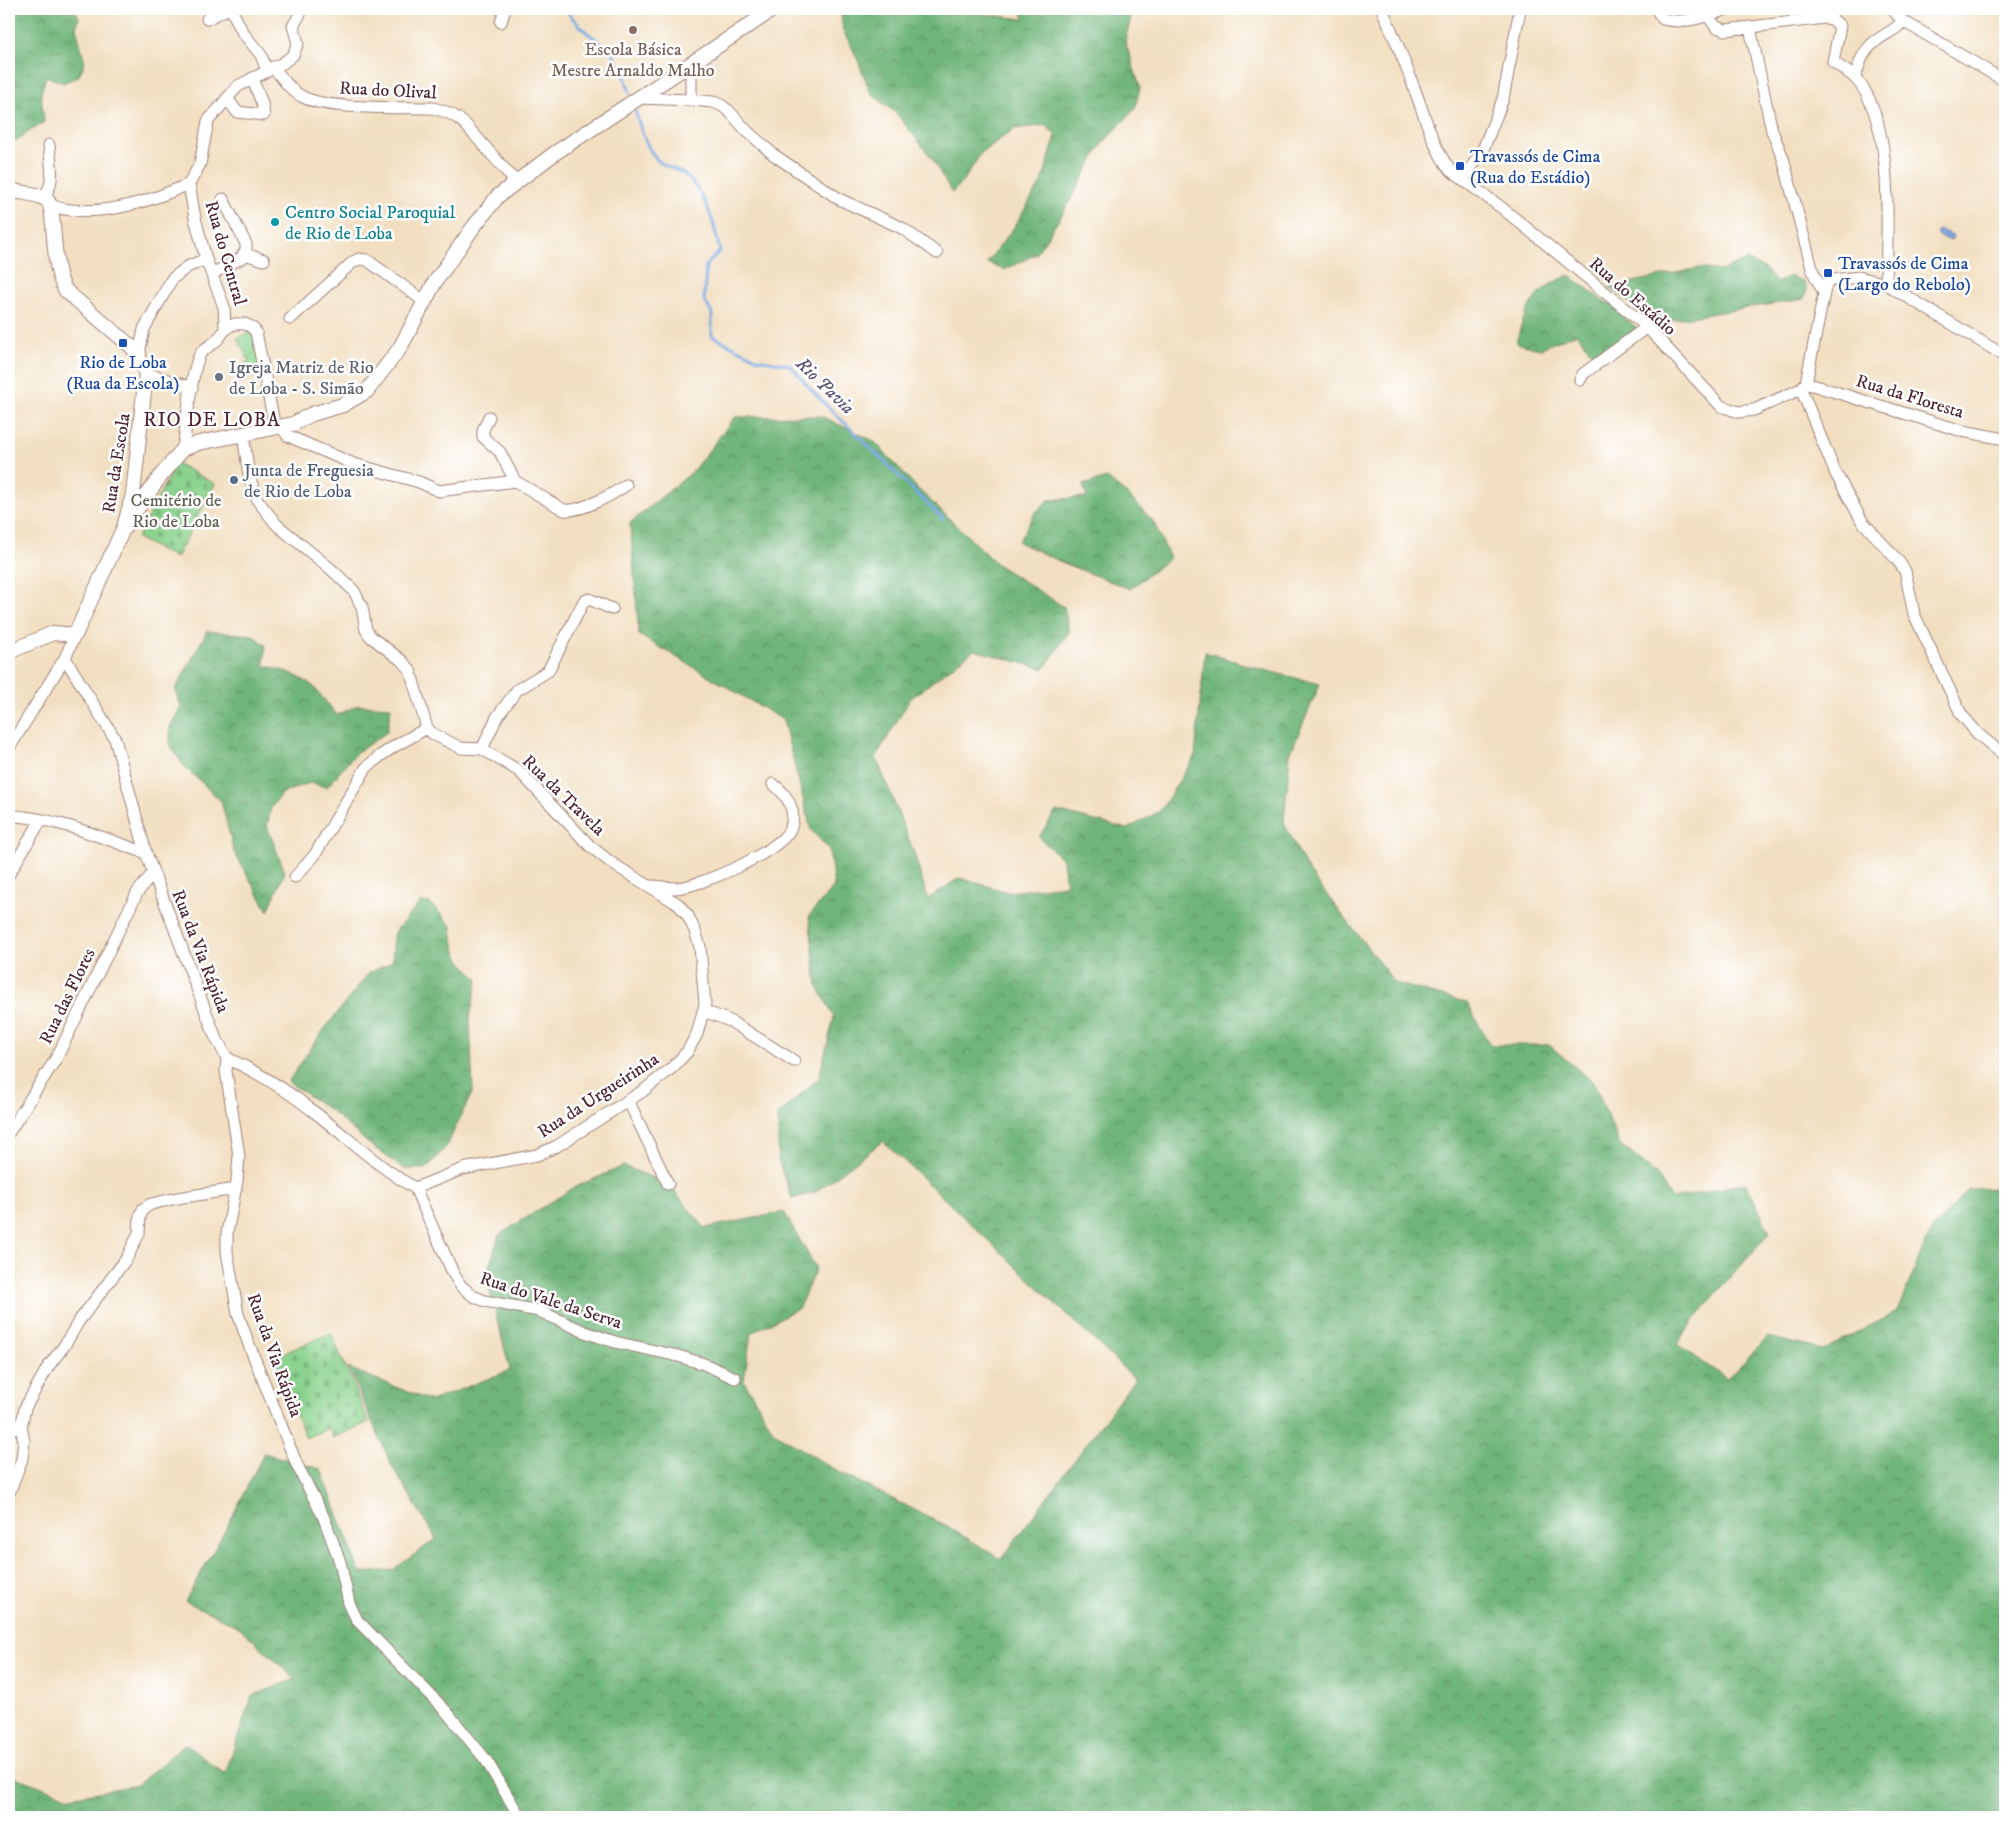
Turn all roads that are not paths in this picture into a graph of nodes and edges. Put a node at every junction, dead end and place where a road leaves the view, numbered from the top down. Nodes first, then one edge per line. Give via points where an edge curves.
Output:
1 (227, 9) edge
2 (302, 9) edge
3 (505, 9) edge
4 (1382, 9) edge
5 (1520, 9) edge
6 (1656, 9) edge
7 (1727, 9) edge
8 (1892, 9) edge
9 (765, 11) edge
10 (1708, 16) junction
11 (207, 19) dead end
12 (1903, 21) junction
13 (501, 22) dead end
14 (1750, 28) junction
15 (691, 64) junction
16 (270, 69) junction
17 (252, 78) junction
18 (1855, 78) junction
19 (2005, 81) edge
20 (227, 98) junction
21 (639, 98) junction
22 (692, 100) junction
23 (49, 145) dead end
24 (1463, 179) junction
25 (515, 181) junction
26 (189, 184) junction
27 (9, 190) edge
28 (223, 199) dead end
29 (46, 201) junction
30 (938, 254) dead end
31 (241, 258) junction
32 (206, 259) junction
33 (264, 260) dead end
34 (212, 274) junction
35 (1886, 284) junction
36 (1824, 293) junction
37 (424, 301) junction
38 (290, 319) dead end
39 (225, 328) junction
40 (1647, 328) junction
41 (2005, 356) edge
42 (143, 367) junction
43 (1580, 380) dead end
44 (1803, 386) junction
45 (192, 388) junction
46 (489, 417) dead end
47 (278, 427) junction
48 (243, 434) junction
49 (2005, 439) edge
50 (183, 449) junction
51 (515, 481) junction
52 (626, 485) dead end
53 (139, 496) junction
54 (612, 609) dead end
55 (75, 635) junction
56 (9, 652) edge
57 (65, 658) junction
58 (427, 728) junction
59 (9, 748) edge
60 (482, 749) junction
61 (2005, 756) edge
62 (773, 784) dead end
63 (9, 816) edge
64 (41, 820) junction
65 (146, 853) junction
66 (153, 873) junction
67 (9, 874) edge
68 (296, 877) dead end
69 (651, 886) junction
70 (704, 1011) junction
71 (228, 1058) junction
72 (794, 1061) dead end
73 (628, 1100) junction
74 (9, 1132) edge
75 (668, 1184) dead end
76 (415, 1188) junction
77 (236, 1189) junction
78 (735, 1378) dead end
79 (21, 1427) junction
80 (9, 1429) edge
81 (9, 1493) edge
82 (520, 1817) edge

1 - 11 street
1 - 16 street, Rua do Olival via 232,11 243,33
2 - 16 street, Rua do Central via 293,26 298,43 293,55
3 - 13 street
4 - 24 street, Rua do Estádio via 1444,162
5 - 24 street via 1503,99 1482,152
6 - 10 street via 1663,19 1670,21
7 - 10 street
8 - 12 street
9 - 15 street
10 - 14 street via 1716,27 1726,30
12 - 18 street via 1897,29 1868,46 1861,56
12 - 19 street
14 - 18 street via 1832,19 1840,26 1833,62
14 - 36 street via 1772,131 1783,158 1813,272
15 - 21 street
15 - 22 street
16 - 17 street, Rua do Central
16 - 25 street, Rua do Olival via 294,92 316,102 446,111 465,124
17 - 20 street, Rua do Central
17 - 20 street via 264,115 237,112
18 - 35 street via 1875,113 1881,140 1887,224
20 - 26 street, Rua do Central via 208,121 200,164
21 - 22 street
21 - 25 street
22 - 30 street via 721,105 774,155 839,199 902,228
23 - 29 street via 50,184
24 - 40 street, Rua do Estádio
25 - 37 street via 483,214
26 - 29 street via 151,199 107,210 55,208
26 - 32 street, Rua do Central
27 - 29 street
28 - 31 street via 246,244
29 - 42 street via 52,215 60,283 126,340
31 - 33 street via 248,256
31 - 34 street
32 - 34 street, Rua do Central
32 - 42 street via 187,267 172,279 144,329 140,349
34 - 39 street, Rua do Central via 224,307
35 - 36 street via 1859,278 1832,280 1826,284
35 - 41 street
36 - 44 street
37 - 38 street via 367,260 359,259
37 - 47 street via 400,348 367,391 343,405
39 - 45 street via 199,356
39 - 47 street via 246,324 256,332
40 - 43 street via 1583,374
40 - 44 street, Rua do Estádio via 1721,406 1740,412 1754,410
42 - 45 street
42 - 53 street, Rua da Escola
44 - 49 street, Rua da Floresta via 1962,431
44 - 61 street via 1835,472 1862,521 1905,571 1914,614 1961,714 1978,734
45 - 50 street
46 - 51 street via 483,437 500,452
47 - 48 street
47 - 51 street via 288,436 354,464 439,491
48 - 50 street
48 - 58 street via 258,501 276,525 354,591 362,607 366,630 410,670
50 - 53 street, Rua da Escola
51 - 52 street via 564,510 572,511
53 - 55 street, Rua da Escola
54 - 60 street via 588,599 584,601 548,671 517,690 497,717
55 - 56 street via 53,633
55 - 57 street
57 - 59 street
57 - 65 street, Rua da Via Rápida via 115,739
58 - 60 street, Rua da Travela via 461,748
58 - 68 street via 366,768 314,856
60 - 69 street, Rua da Travela via 519,771 590,846
62 - 69 street via 786,796 793,817 789,831 780,840 751,861 704,880 677,888
63 - 64 street
64 - 65 street
64 - 67 street
65 - 66 street, Rua da Via Rápida
66 - 71 street, Rua da Via Rápida via 215,1036
66 - 74 street, Rua das Flores via 137,893 57,1057
69 - 70 street, Rua da Urgueirinha via 678,904 695,931 702,965
70 - 72 street via 730,1020
70 - 73 street, Rua da Urgueirinha via 687,1052 659,1080
71 - 76 street via 312,1110
71 - 77 street, Rua da Via Rápida via 226,1071 239,1156
73 - 75 street
73 - 76 street, Rua da Urgueirinha via 557,1146 537,1155 463,1169
76 - 78 street, Rua do Vale da Serva via 454,1275 473,1296 539,1311 585,1332 678,1356
77 - 79 street via 177,1198 143,1209 139,1233 127,1258 48,1366 25,1408
77 - 82 street, Rua da Via Rápida via 227,1252 238,1314 297,1465 324,1518 340,1562 349,1603 357,1620 445,1710 486,1760
79 - 80 street
79 - 81 street via 24,1441 22,1459

